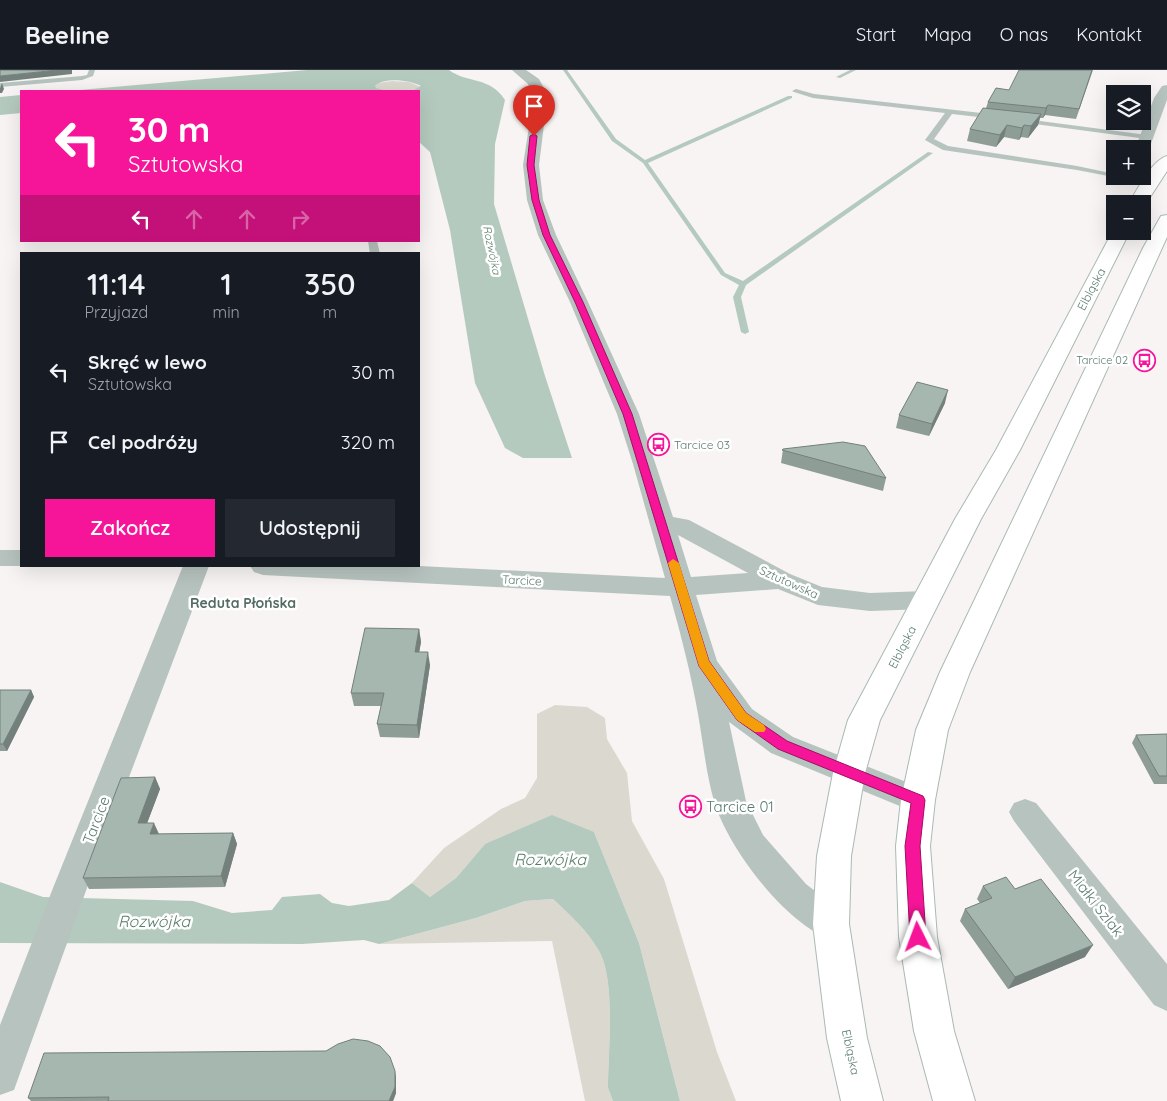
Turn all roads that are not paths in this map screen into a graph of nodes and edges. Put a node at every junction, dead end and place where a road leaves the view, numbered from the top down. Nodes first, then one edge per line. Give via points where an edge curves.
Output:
1 (92, 70) edge
2 (518, 70) edge
3 (0, 85) edge
4 (1167, 88) edge
5 (796, 91) dead end
6 (950, 112) junction
7 (1131, 140) edge
8 (1146, 140) edge
9 (1151, 160) edge
10 (1165, 167) edge
11 (1106, 174) edge
12 (1151, 181) edge
13 (1167, 220) edge
14 (1116, 240) edge
15 (661, 524) junction
16 (0, 558) edge
17 (20, 558) edge
18 (196, 567) edge
19 (296, 567) edge
20 (363, 569) edge
21 (781, 580) junction
22 (680, 586) junction
23 (926, 600) junction
24 (704, 663) junction
25 (849, 773) junction
26 (918, 800) junction
27 (1026, 812) dead end
28 (831, 924) junction
29 (1167, 993) edge
30 (0, 1076) edge
31 (862, 1101) edge
32 (954, 1101) edge

1 - 3 lane via 90,76 82,78
2 - 15 street via 534,82 540,101 531,165 538,208 547,235 628,414
4 - 8 street
5 - 6 lane via 814,96
6 - 7 lane via 1051,123
6 - 11 lane via 929,140 946,148
9 - 10 street
10 - 12 main road
13 - 26 main road via 955,672 932,730
14 - 23 main road, Elbląska
15 - 21 street, Sztutowska via 680,526
15 - 22 street
16 - 17 street
18 - 30 street, Tarcice via 43,957
19 - 20 street, Tarcice
20 - 22 street, Tarcice
21 - 22 street, Tarcice
21 - 23 street, Sztutowska via 818,596 870,602
22 - 24 street
23 - 25 main road, Elbląska via 864,720
24 - 25 street via 742,716 782,745
24 - 28 street via 730,801 751,845 794,895
25 - 26 street
25 - 28 main road, Elbląska via 834,856
26 - 32 main road via 912,846 918,937 934,1031
27 - 29 street, Miałki Szlak
28 - 31 main road, Elbląska via 847,1038

